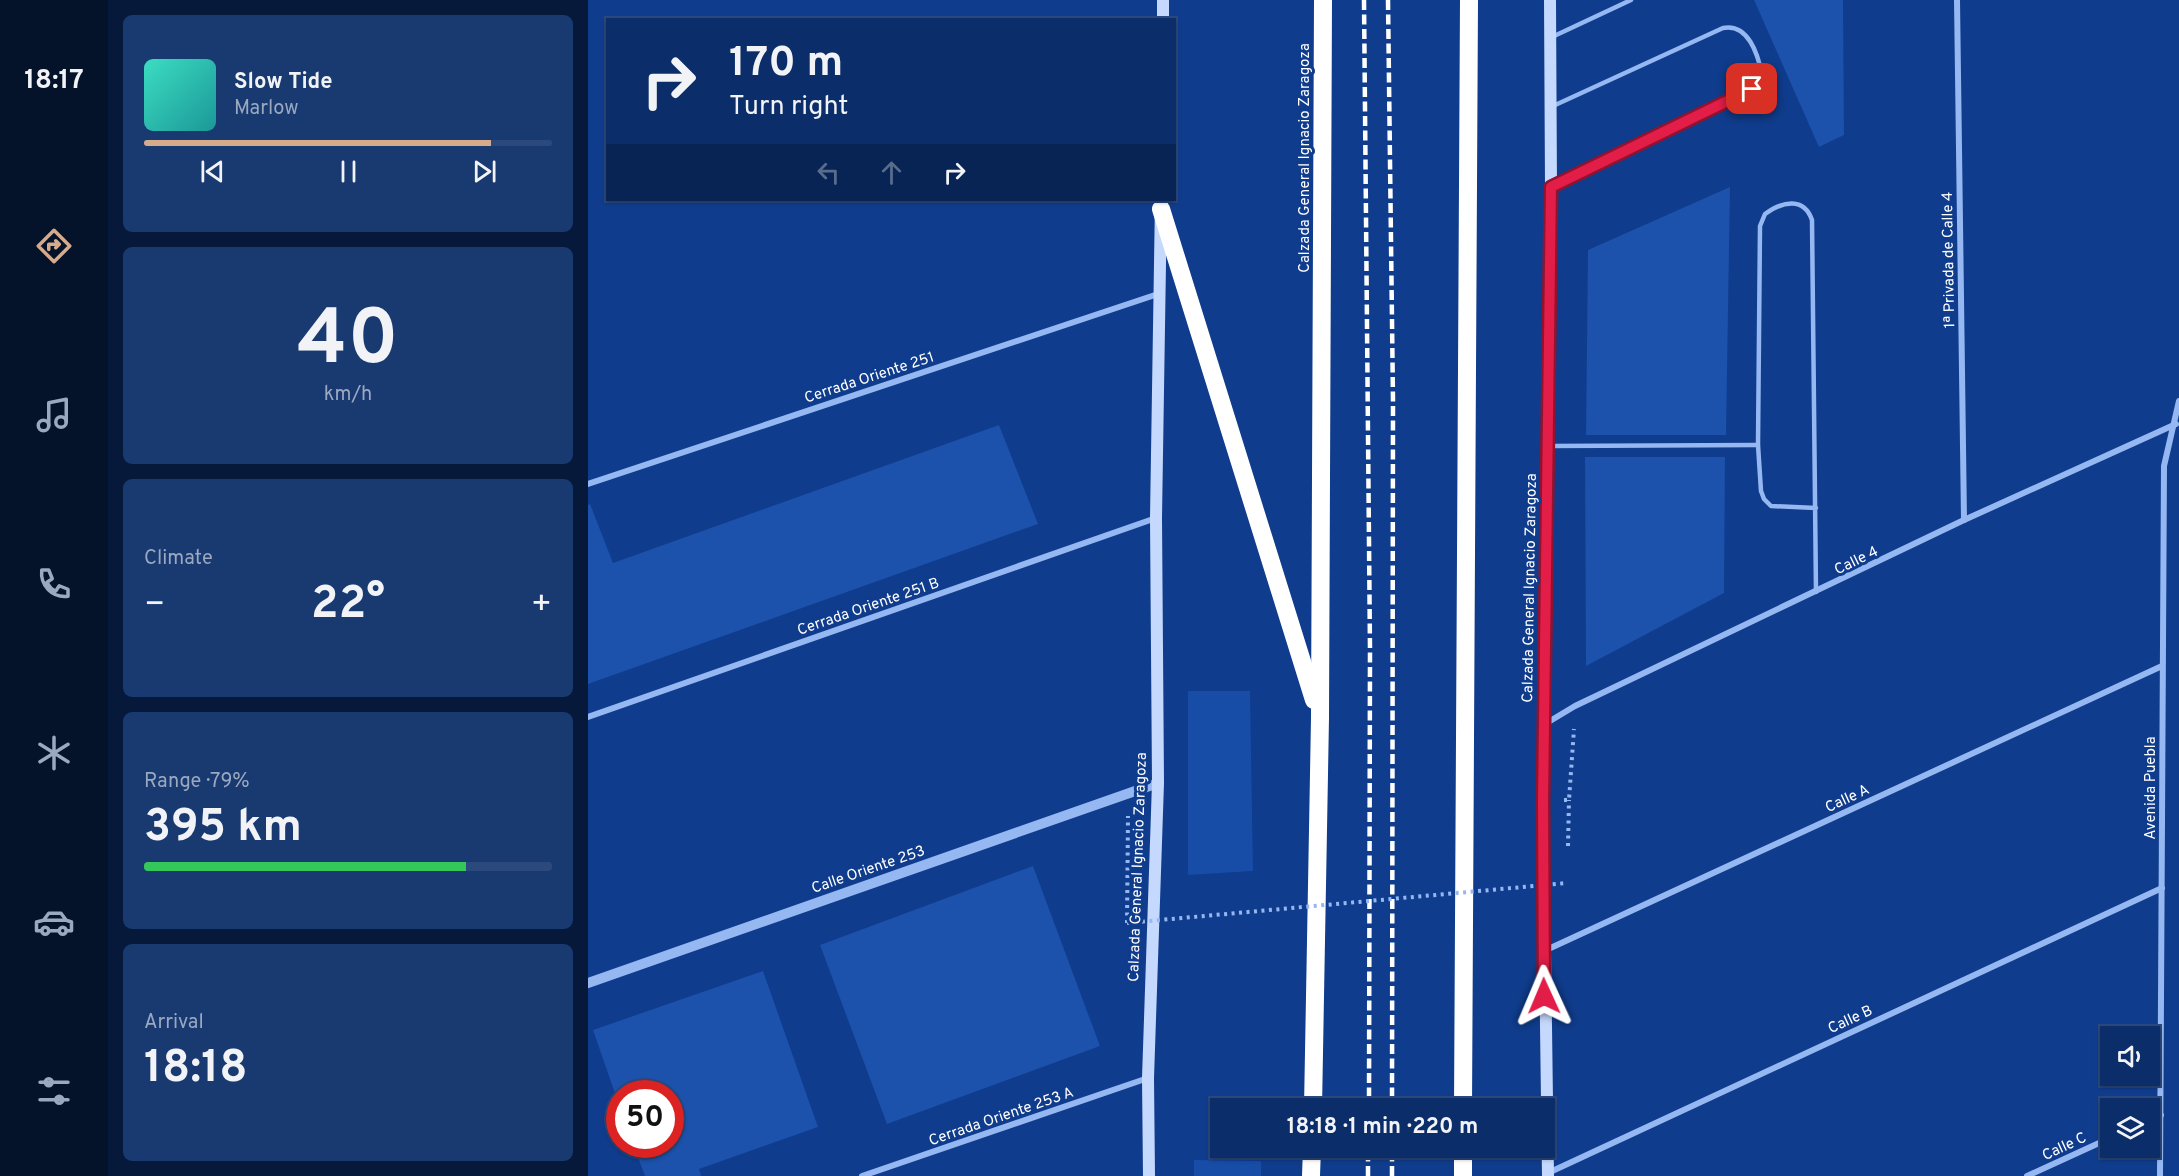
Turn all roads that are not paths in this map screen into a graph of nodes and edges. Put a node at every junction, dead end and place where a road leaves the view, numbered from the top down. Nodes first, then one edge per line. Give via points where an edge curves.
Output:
1 (1163, 0) edge
2 (1323, 0) edge
3 (1469, 0) edge
4 (1550, 0) edge
5 (1631, 0) edge
6 (1957, 0) edge
7 (1162, 18) edge
8 (1550, 38) junction
9 (1551, 107) junction
10 (1551, 187) junction
11 (1161, 204) edge
12 (1158, 294) junction
13 (2179, 401) edge
14 (2177, 423) edge
15 (1758, 445) junction
16 (1549, 446) junction
17 (588, 484) edge
18 (1816, 508) junction
19 (1156, 518) junction
20 (1964, 520) junction
21 (1816, 592) junction
22 (2162, 666) junction
23 (588, 717) edge
24 (1320, 718) junction
25 (1545, 723) junction
26 (1158, 783) junction
27 (2162, 888) junction
28 (1543, 951) junction
29 (588, 983) edge
30 (1148, 1078) junction
31 (1313, 1098) edge
32 (1463, 1098) edge
33 (2161, 1115) joint
34 (2100, 1143) edge
35 (1312, 1158) edge
36 (1463, 1158) edge
37 (1548, 1175) edge
38 (862, 1176) edge
39 (1149, 1176) edge
40 (1311, 1176) edge
41 (1463, 1176) edge
42 (2027, 1176) edge
43 (2160, 1176) edge

1 - 7 main road
2 - 24 highway, Calzada General Ignacio Zaragoza
3 - 32 highway
4 - 8 main road, Calzada General Ignacio Zaragoza
5 - 8 lane
6 - 20 street, 1ª Privada de Calle 4
8 - 9 main road, Calzada General Ignacio Zaragoza
9 - 10 main road, Calzada General Ignacio Zaragoza
9 - 10 lane via 1733,26 1748,37 1762,75 1752,89
10 - 16 main road, Calzada General Ignacio Zaragoza
11 - 12 main road, Calzada General Ignacio Zaragoza
11 - 24 highway
12 - 17 street, Cerrada Oriente 251
12 - 19 main road, Calzada General Ignacio Zaragoza
13 - 14 street, Avenida Puebla
14 - 20 street, Calle 4
14 - 22 street, Avenida Puebla via 2164,466
15 - 16 lane
15 - 18 lane via 1764,499 1780,508
15 - 18 lane via 1761,219 1786,203 1798,202 1808,209 1812,220
16 - 25 main road, Calzada General Ignacio Zaragoza
18 - 21 lane
19 - 23 street, Cerrada Oriente 251 B
19 - 26 main road, Calzada General Ignacio Zaragoza
20 - 21 street, Calle 4
21 - 25 street, Calle 4
22 - 27 street, Avenida Puebla
22 - 28 street, Calle A
24 - 31 highway, Calzada General Ignacio Zaragoza
25 - 28 main road, Calzada General Ignacio Zaragoza
26 - 29 street, Calle Oriente 253
26 - 30 main road, Calzada General Ignacio Zaragoza
27 - 33 street, Avenida Puebla
27 - 37 street, Calle B
28 - 37 main road, Calzada General Ignacio Zaragoza
30 - 38 street, Cerrada Oriente 253 A
30 - 39 main road, Calzada General Ignacio Zaragoza
33 - 43 street, Avenida Puebla
34 - 42 street, Calle C
35 - 40 highway
36 - 41 highway

